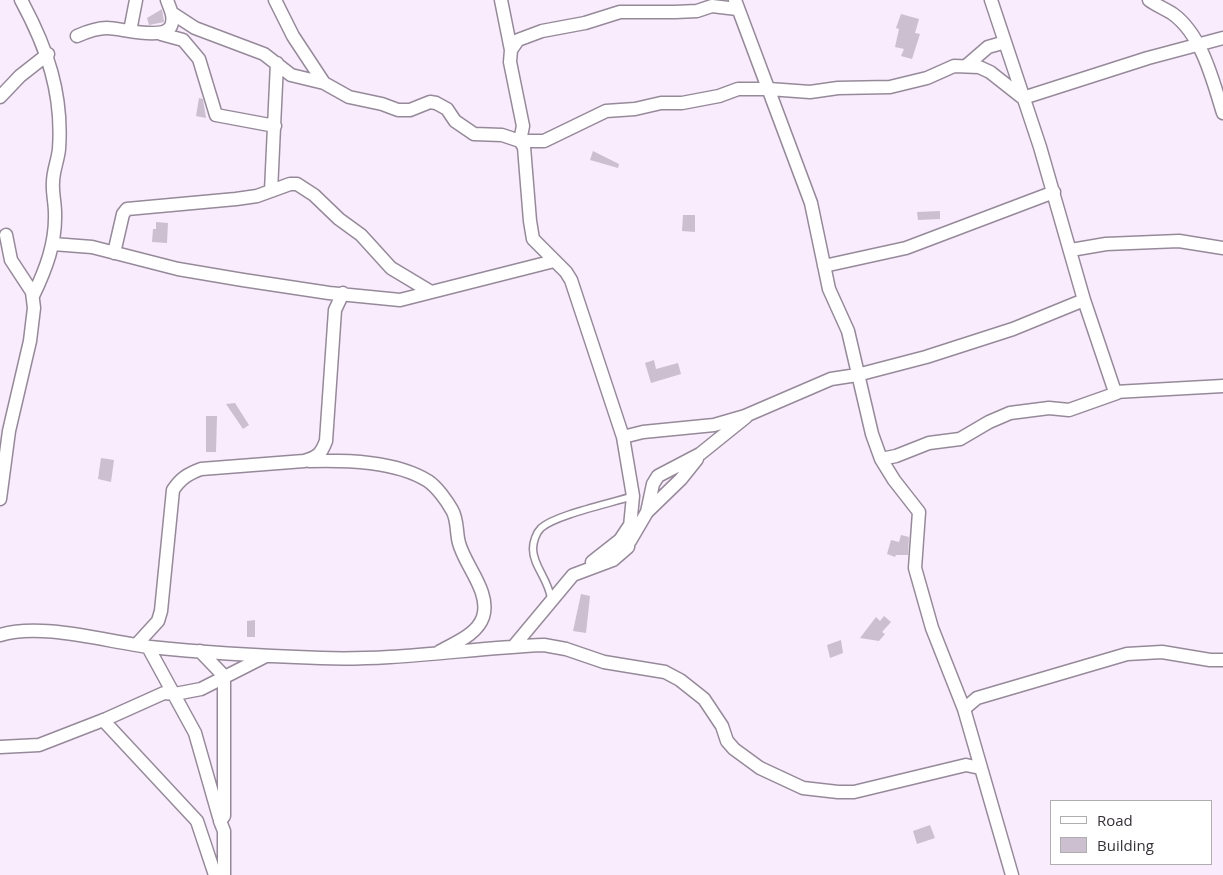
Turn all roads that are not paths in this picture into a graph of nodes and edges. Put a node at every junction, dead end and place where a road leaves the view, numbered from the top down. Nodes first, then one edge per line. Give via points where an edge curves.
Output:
1 (21, 0) edge
2 (136, 0) edge
3 (167, 0) edge
4 (274, 0) edge
5 (501, 0) edge
6 (991, 0) edge
7 (1150, 0) edge
8 (736, 5) edge
9 (172, 14) junction
10 (195, 28) junction
11 (130, 31) junction
12 (165, 31) junction
13 (77, 36) dead end
14 (1223, 38) edge
15 (1196, 44) junction
16 (1006, 45) junction
17 (511, 50) junction
18 (48, 54) junction
19 (277, 63) junction
20 (966, 66) junction
21 (324, 83) junction
22 (769, 88) junction
23 (0, 98) edge
24 (1023, 98) junction
25 (1223, 113) edge
26 (275, 126) junction
27 (520, 140) junction
28 (271, 190) junction
29 (1054, 192) junction
30 (6, 235) dead end
31 (53, 244) junction
32 (1223, 248) edge
33 (1071, 250) junction
34 (114, 252) junction
35 (554, 260) junction
36 (824, 266) junction
37 (431, 292) junction
38 (342, 293) junction
39 (33, 296) junction
40 (1084, 300) junction
41 (857, 375) junction
42 (1223, 386) edge
43 (1117, 393) junction
44 (750, 414) junction
45 (617, 419) junction
46 (642, 432) junction
47 (623, 437) junction
48 (700, 454) junction
49 (882, 459) junction
50 (304, 461) junction
51 (632, 496) junction
52 (0, 499) edge
53 (647, 512) junction
54 (630, 525) junction
55 (630, 541) junction
56 (573, 575) junction
57 (551, 600) junction
58 (3, 632) edge
59 (143, 646) junction
60 (513, 647) junction
61 (200, 650) junction
62 (437, 653) junction
63 (268, 655) junction
64 (1223, 660) edge
65 (224, 676) junction
66 (175, 694) junction
67 (964, 709) junction
68 (103, 720) junction
69 (0, 747) edge
70 (980, 768) junction
71 (220, 821) junction
72 (214, 875) edge
73 (224, 875) edge
74 (1012, 875) edge

1 - 18 street
2 - 11 street
3 - 9 street
4 - 21 street
5 - 17 street
6 - 16 street
7 - 15 street via 1174,15
8 - 17 street via 712,6 697,11 620,12 586,23 542,31 518,40
8 - 22 street
9 - 10 street
9 - 12 street
10 - 12 street
10 - 19 street via 236,42
11 - 12 street
11 - 13 street via 99,29
12 - 26 street via 183,40 199,60 216,115
14 - 15 street
15 - 24 street
15 - 25 street via 1208,62
16 - 20 street via 988,47
16 - 24 street
17 - 27 street via 512,74 523,126
18 - 23 street via 20,76
18 - 31 street via 59,130 53,181
19 - 21 street via 291,74
19 - 26 street
20 - 22 street via 944,69 927,78 890,87 810,92
20 - 24 street via 990,72
21 - 27 street via 349,96 398,110 436,103 474,134 502,135
22 - 27 street via 738,89 682,103 606,111 544,141
22 - 36 street via 811,203
24 - 29 street
26 - 28 street
27 - 35 street via 524,147 531,233 540,248
28 - 34 street via 236,199 126,209
28 - 37 street via 297,184 314,194 361,235 392,268
29 - 33 street
29 - 36 street via 906,248
30 - 39 street via 11,260
31 - 34 street
31 - 39 street
32 - 33 street via 1179,241 1106,244
33 - 40 street
34 - 38 street via 178,269
35 - 37 street
35 - 45 street via 571,280
36 - 41 street via 833,299 848,331
37 - 38 street via 400,300
38 - 50 street via 335,310 326,441 318,456
39 - 52 street via 30,341 12,416
40 - 41 street via 1004,332
40 - 43 street
41 - 44 street via 831,379
41 - 49 street
42 - 43 street
43 - 49 street via 1069,410 1050,408 1010,414 960,439 929,443
44 - 46 street via 714,425
44 - 48 street
45 - 46 street
45 - 47 street
46 - 47 street
47 - 51 street
48 - 53 street via 681,480
48 - 53 street via 658,476
49 - 67 street via 919,512 915,568 932,628
50 - 59 street via 201,469 187,474 178,482 173,490 161,611
50 - 62 street via 372,465 418,476 430,483 453,510 461,551 480,589 484,616 474,631
51 - 54 street
51 - 57 lane via 562,518 543,526 537,533 532,549 550,587
53 - 55 street
54 - 55 street
54 - 56 street via 620,540
55 - 56 street via 624,553 614,560
56 - 57 street
57 - 60 street
58 - 59 street via 44,632
59 - 61 street
59 - 66 street
60 - 62 street
60 - 70 street via 544,645 604,662 665,672 704,699 734,749 760,768 803,788 854,792 966,765
61 - 63 street
61 - 65 street
62 - 63 street via 324,658
63 - 65 street
64 - 67 street via 1162,652 1127,654 977,698
65 - 66 street via 201,689
65 - 71 street via 224,816
66 - 68 street via 164,693
66 - 71 street via 195,733
67 - 70 street
68 - 69 street via 38,745
68 - 72 street via 197,821
70 - 74 street
71 - 73 street via 224,831

